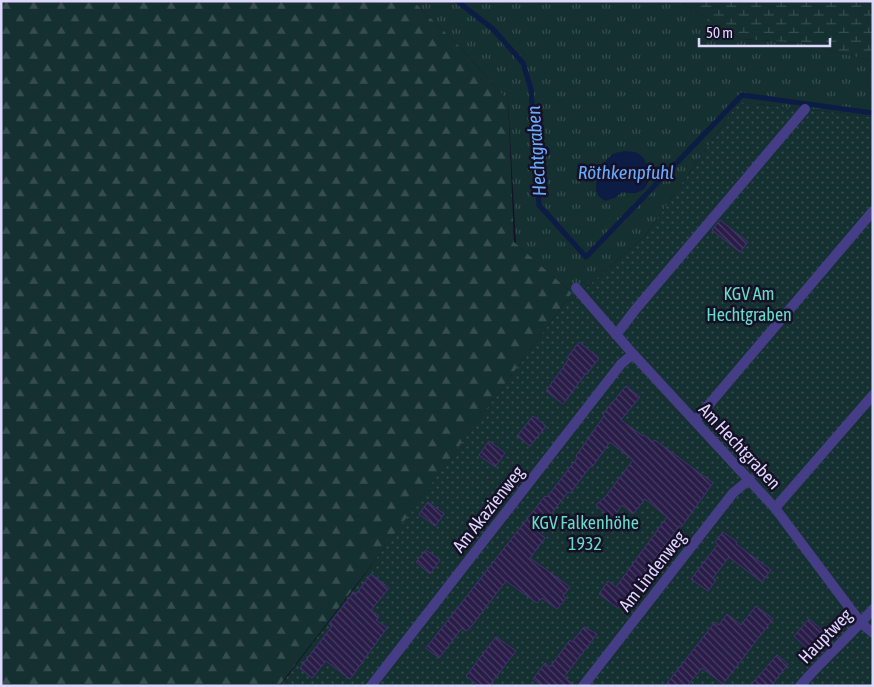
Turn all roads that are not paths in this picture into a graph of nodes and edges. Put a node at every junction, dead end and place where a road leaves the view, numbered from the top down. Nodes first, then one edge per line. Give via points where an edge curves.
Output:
1 (804, 109) dead end
2 (873, 211) edge
3 (576, 288) dead end
4 (616, 335) junction
5 (633, 354) junction
6 (873, 395) edge
7 (694, 421) junction
8 (750, 479) junction
9 (775, 508) junction
10 (873, 609) edge
11 (861, 623) junction
12 (873, 633) edge
13 (372, 686) edge
14 (583, 686) edge
15 (800, 686) edge

1 - 4 lane
2 - 7 lane
3 - 4 lane, Am Hechtgraben
4 - 5 lane, Am Hechtgraben
5 - 7 lane, Am Hechtgraben
5 - 13 lane, Am Akazienweg
6 - 9 lane
7 - 8 lane, Am Hechtgraben
8 - 9 lane, Am Hechtgraben
8 - 14 lane, Am Lindenweg via 733,493
9 - 11 lane, Am Hechtgraben
10 - 11 lane, Hauptweg
11 - 12 lane, Am Hechtgraben
11 - 15 lane, Hauptweg

